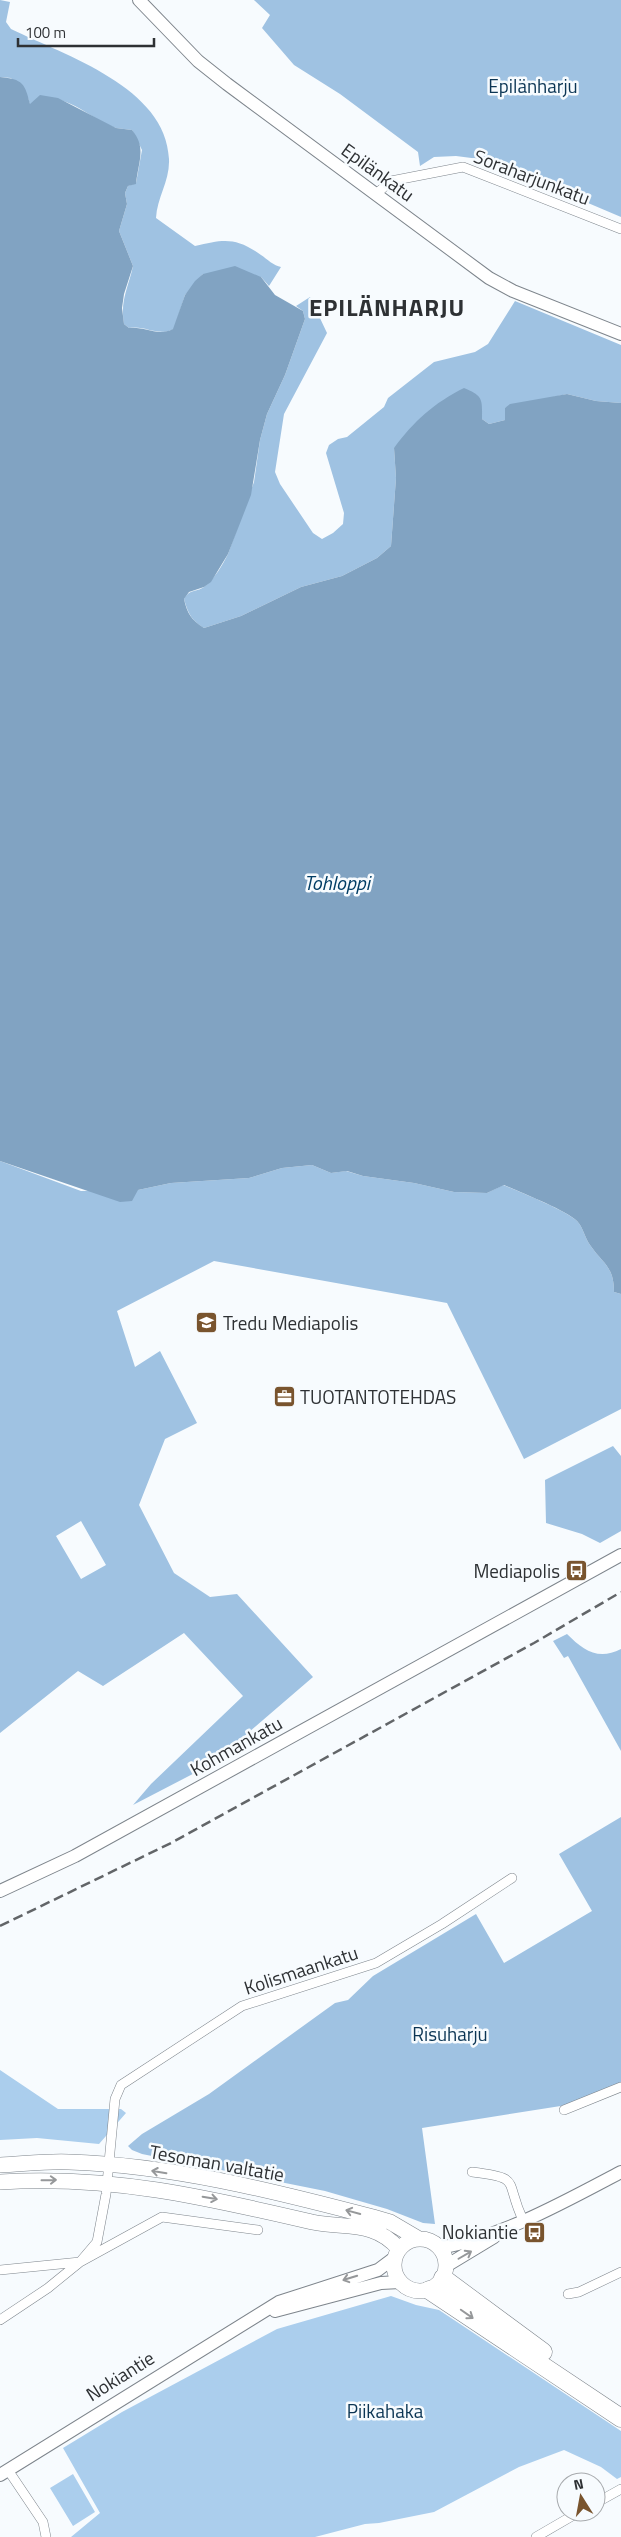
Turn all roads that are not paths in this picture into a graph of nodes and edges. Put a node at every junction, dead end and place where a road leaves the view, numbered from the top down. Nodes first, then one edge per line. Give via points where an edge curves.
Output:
1 (139, 0) edge
2 (376, 194) junction
3 (621, 229) edge
4 (621, 334) edge
5 (621, 1555) edge
6 (512, 1878) dead end
7 (0, 1891) edge
8 (621, 2087) edge
9 (564, 2110) dead end
10 (0, 2165) edge
11 (109, 2165) junction
12 (472, 2172) dead end
13 (621, 2172) edge
14 (0, 2182) edge
15 (107, 2183) junction
16 (523, 2220) junction
17 (258, 2230) dead end
18 (504, 2230) junction
19 (419, 2239) junction
20 (440, 2248) junction
21 (396, 2253) junction
22 (80, 2262) junction
23 (0, 2270) edge
24 (445, 2272) junction
25 (621, 2272) edge
26 (400, 2282) junction
27 (429, 2290) junction
28 (568, 2294) dead end
29 (263, 2314) junction
30 (0, 2320) edge
31 (621, 2404) edge
32 (621, 2418) edge
33 (4, 2472) edge
34 (621, 2489) edge
35 (606, 2497) edge
36 (562, 2522) edge
37 (46, 2537) edge
38 (536, 2537) edge

1 - 2 street, Epilänkatu via 198,61
2 - 3 street, Soraharjunkatu via 391,181 463,166
2 - 4 street, Epilänkatu via 496,283
5 - 7 street, Kohmankatu via 75,1856
6 - 11 street, Kolismaankatu via 376,1963 242,2006 121,2085 114,2099
8 - 9 street
10 - 11 main road, Tesoman valtatie via 69,2162
11 - 15 street, Kolismaankatu
19 -> 11 main road, Tesoman valtatie via 390,2222 294,2197 225,2182
12 - 16 street via 506,2177
13 - 16 street
14 -> 15 main road, Tesoman valtatie via 61,2180
15 -> 21 main road, Tesoman valtatie via 247,2205 330,2226 374,2230 387,2236
15 - 22 street, Kolismaankatu via 97,2242
16 - 18 street
17 - 22 street via 162,2217
18 - 20 street
24 -> 18 street
19 - 20 main road
19 - 21 main road via 409,2242
20 - 24 main road
21 - 26 main road via 395,2274
21 -> 29 street, Nokiantie via 378,2270 298,2294
22 - 23 street
22 - 30 street
24 - 27 main road
24 - 31 highway via 534,2346
25 - 28 street via 580,2292
26 - 27 main road via 415,2290
26 - 29 street, Nokiantie via 381,2283
27 -> 32 highway
29 - 33 street, Nokiantie via 158,2375
33 - 37 street via 43,2522
34 - 35 street
36 - 38 street

